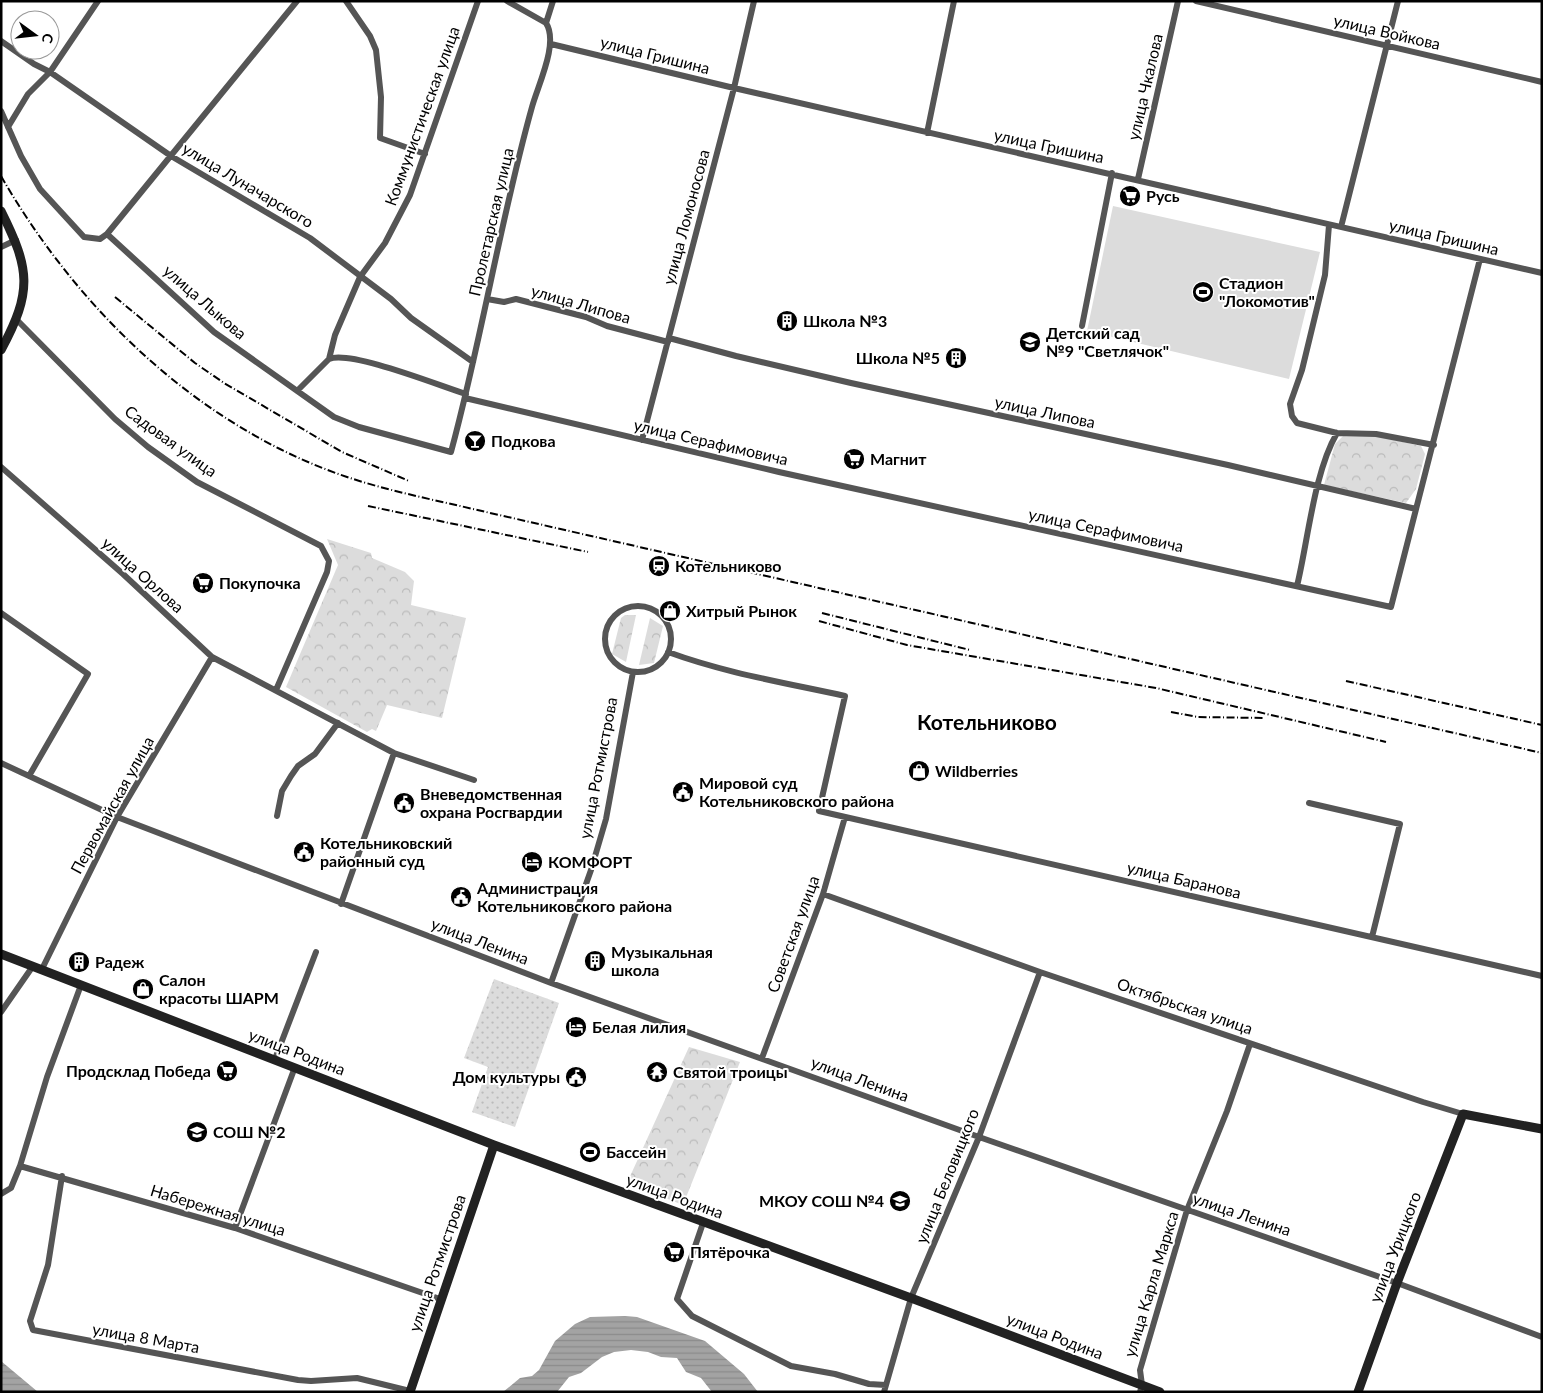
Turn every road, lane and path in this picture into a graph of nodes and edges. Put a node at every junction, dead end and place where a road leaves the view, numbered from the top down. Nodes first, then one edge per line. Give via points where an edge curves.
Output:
1 (98, 1) edge
2 (297, 1) edge
3 (346, 1) edge
4 (478, 1) edge
5 (507, 1) edge
6 (553, 1) edge
7 (754, 1) edge
8 (954, 1) edge
9 (1178, 1) edge
10 (1196, 1) edge
11 (1398, 1) edge
12 (546, 23) junction
13 (1, 41) edge
14 (551, 44) junction
15 (1387, 46) junction
16 (50, 72) junction
17 (1542, 82) edge
18 (734, 88) junction
19 (1, 111) edge
20 (8, 127) junction
21 (927, 133) junction
22 (425, 154) junction
23 (172, 156) junction
24 (1112, 173) junction
25 (1138, 179) junction
26 (1, 211) edge
27 (1329, 225) junction
28 (1341, 227) junction
29 (108, 234) junction
30 (16, 240) junction
31 (1, 247) edge
32 (1480, 259) junction
33 (1542, 273) edge
34 (360, 277) junction
35 (486, 299) junction
36 (17, 320) junction
37 (1082, 326) dead end
38 (668, 340) junction
39 (1, 350) edge
40 (329, 359) junction
41 (473, 362) junction
42 (297, 391) junction
43 (466, 396) junction
44 (1337, 433) junction
45 (642, 440) junction
46 (1434, 444) junction
47 (450, 452) joint
48 (1, 467) edge
49 (1319, 487) junction
50 (1416, 510) junction
51 (1297, 586) junction
52 (1, 613) edge
53 (668, 652) junction
54 (212, 657) junction
55 (632, 672) junction
56 (276, 690) junction
57 (338, 723) junction
58 (394, 753) junction
59 (1, 763) edge
60 (29, 776) junction
61 (474, 780) dead end
62 (1309, 803) dead end
63 (277, 816) dead end
64 (117, 817) junction
65 (845, 817) junction
66 (823, 894) junction
67 (341, 904) junction
68 (1372, 937) junction
69 (316, 952) dead end
70 (1, 954) edge
71 (38, 968) junction
72 (1040, 972) junction
73 (1542, 976) edge
74 (551, 983) junction
75 (81, 985) junction
76 (1, 1012) edge
77 (1250, 1044) junction
78 (762, 1058) junction
79 (275, 1059) junction
80 (294, 1067) junction
81 (1463, 1114) junction
82 (1542, 1129) edge
83 (979, 1137) junction
84 (494, 1145) junction
85 (20, 1166) junction
86 (62, 1176) junction
87 (1, 1194) edge
88 (1187, 1210) junction
89 (703, 1223) junction
90 (235, 1228) junction
91 (1397, 1283) junction
92 (911, 1298) junction
93 (440, 1299) junction
94 (1542, 1336) edge
95 (885, 1388) edge
96 (1141, 1388) edge
97 (410, 1391) edge
98 (1160, 1392) edge
99 (1358, 1392) edge

1 - 16 street
2 - 23 street
3 - 22 street via 376,50 382,108 380,138
4 - 22 street, Коммунистическая улица
5 - 12 street
6 - 12 street
7 - 18 street, улица Ломоносова
8 - 21 street
9 - 25 street, улица Чкалова
10 - 15 street, улица Войкова
11 - 15 street
12 - 14 street, Пролетарская улица
13 - 16 street, улица Луначарского
14 - 18 street, улица Гришина
14 - 35 street, Пролетарская улица via 532,108
15 - 17 street, улица Войкова
15 - 28 street
16 - 20 street via 28,94
16 - 23 street, улица Луначарского
18 - 21 street, улица Гришина
18 - 38 street, улица Ломоносова
19 - 20 street
20 - 29 street via 40,189 84,237 100,239
21 - 24 street, улица Гришина
22 - 34 street, Коммунистическая улица via 402,212 385,243
23 - 29 street
23 - 34 street, улица Луначарского via 310,238
24 - 25 street, улица Гришина
24 - 37 street
25 - 27 street, улица Гришина
26 - 30 street
27 - 28 street, улица Гришина
27 - 44 street via 1325,275 1302,370 1290,404 1297,423
28 - 32 street, улица Гришина
29 - 42 street, улица Лыкова via 214,332
30 - 31 street
30 - 36 street via 24,267
32 - 33 street, улица Гришина
32 - 46 street, улица Серафимовича
34 - 40 street, Коммунистическая улица
34 - 41 street, улица Луначарского via 416,323
35 - 38 street, улица Липова via 504,302 516,299
35 - 41 street, Пролетарская улица
36 - 39 street
36 - 56 street, Садовая улица via 108,413 148,447 197,482 321,546 329,561 327,572
38 - 45 street, улица Ломоносова
38 - 49 street, улица Липова
40 - 42 street, Коммунистическая улица
40 - 43 street, улица Серафимовича via 344,357 400,370
41 - 43 street, Пролетарская улица
42 - 47 street, улица Лыкова via 341,420
43 - 45 street, улица Серафимовича
43 - 47 street, Пролетарская улица
44 - 46 street via 1376,434
44 - 49 street
45 - 51 street, улица Серафимовича
46 - 50 street, улица Серафимовича
48 - 54 street, улица Орлова
49 - 50 street, улица Липова
49 - 51 street
50 - 51 street, улица Серафимовича via 1391,607
52 - 60 street via 88,674
53 - 55 street via 651,670
53 - 55 street via 669,630 656,612 642,607 627,608 614,617 606,630 606,646 612,660
53 - 65 street, улица Баранова via 729,670 845,696 819,810
54 - 56 street, улица Орлова
54 - 64 street, Первомайская улица
55 - 74 street, улица Ротмистрова via 606,819
56 - 57 street
57 - 58 street
57 - 63 street via 315,754 298,766 291,776 282,791
58 - 61 street
58 - 67 street
59 - 60 street, улица Ленина
60 - 64 street, улица Ленина
62 - 68 street via 1400,824
64 - 67 street, улица Ленина
64 - 71 street, Первомайская улица
65 - 66 street, Советская улица
65 - 68 street, улица Баранова
66 - 72 street, Октябрьская улица
66 - 78 street, Советская улица
67 - 74 street, улица Ленина
68 - 73 street, улица Баранова
69 - 79 street
70 - 71 street, улица Родина
71 - 75 street, улица Родина
71 - 76 street, Первомайская улица
72 - 77 street, Октябрьская улица
72 - 83 street, улица Беловицкого
74 - 78 street, улица Ленина
75 - 79 street, улица Родина
75 - 85 street via 47,1077
77 - 81 street, Октябрьская улица
77 - 88 street, улица Карла Маркса via 1228,1111
78 - 83 street, улица Ленина
79 - 80 street, улица Родина
80 - 84 street, улица Родина
80 - 90 street
81 - 82 street, Октябрьская улица
81 - 91 street, улица Урицкого
83 - 88 street, улица Ленина
83 - 92 street, улица Беловицкого
84 - 89 street, улица Родина
84 - 93 street, улица Ротмистрова
85 - 86 street, Набережная улица
85 - 87 street via 11,1188
86 - 90 street, Набережная улица
86 - 97 street, улица 8 Марта via 48,1265 30,1321 33,1330 298,1380 356,1378
88 - 91 street, улица Ленина
88 - 96 street, улица Карла Маркса via 1140,1370
89 - 92 street, улица Родина
89 - 95 street via 677,1300 683,1308 692,1316 791,1366
90 - 93 street, Набережная улица
91 - 94 street, улица Ленина
91 - 99 street, улица Урицкого
92 - 95 street, улица Беловицкого
92 - 96 street, улица Родина
93 - 97 street, улица Ротмистрова
96 - 98 street, улица Родина

